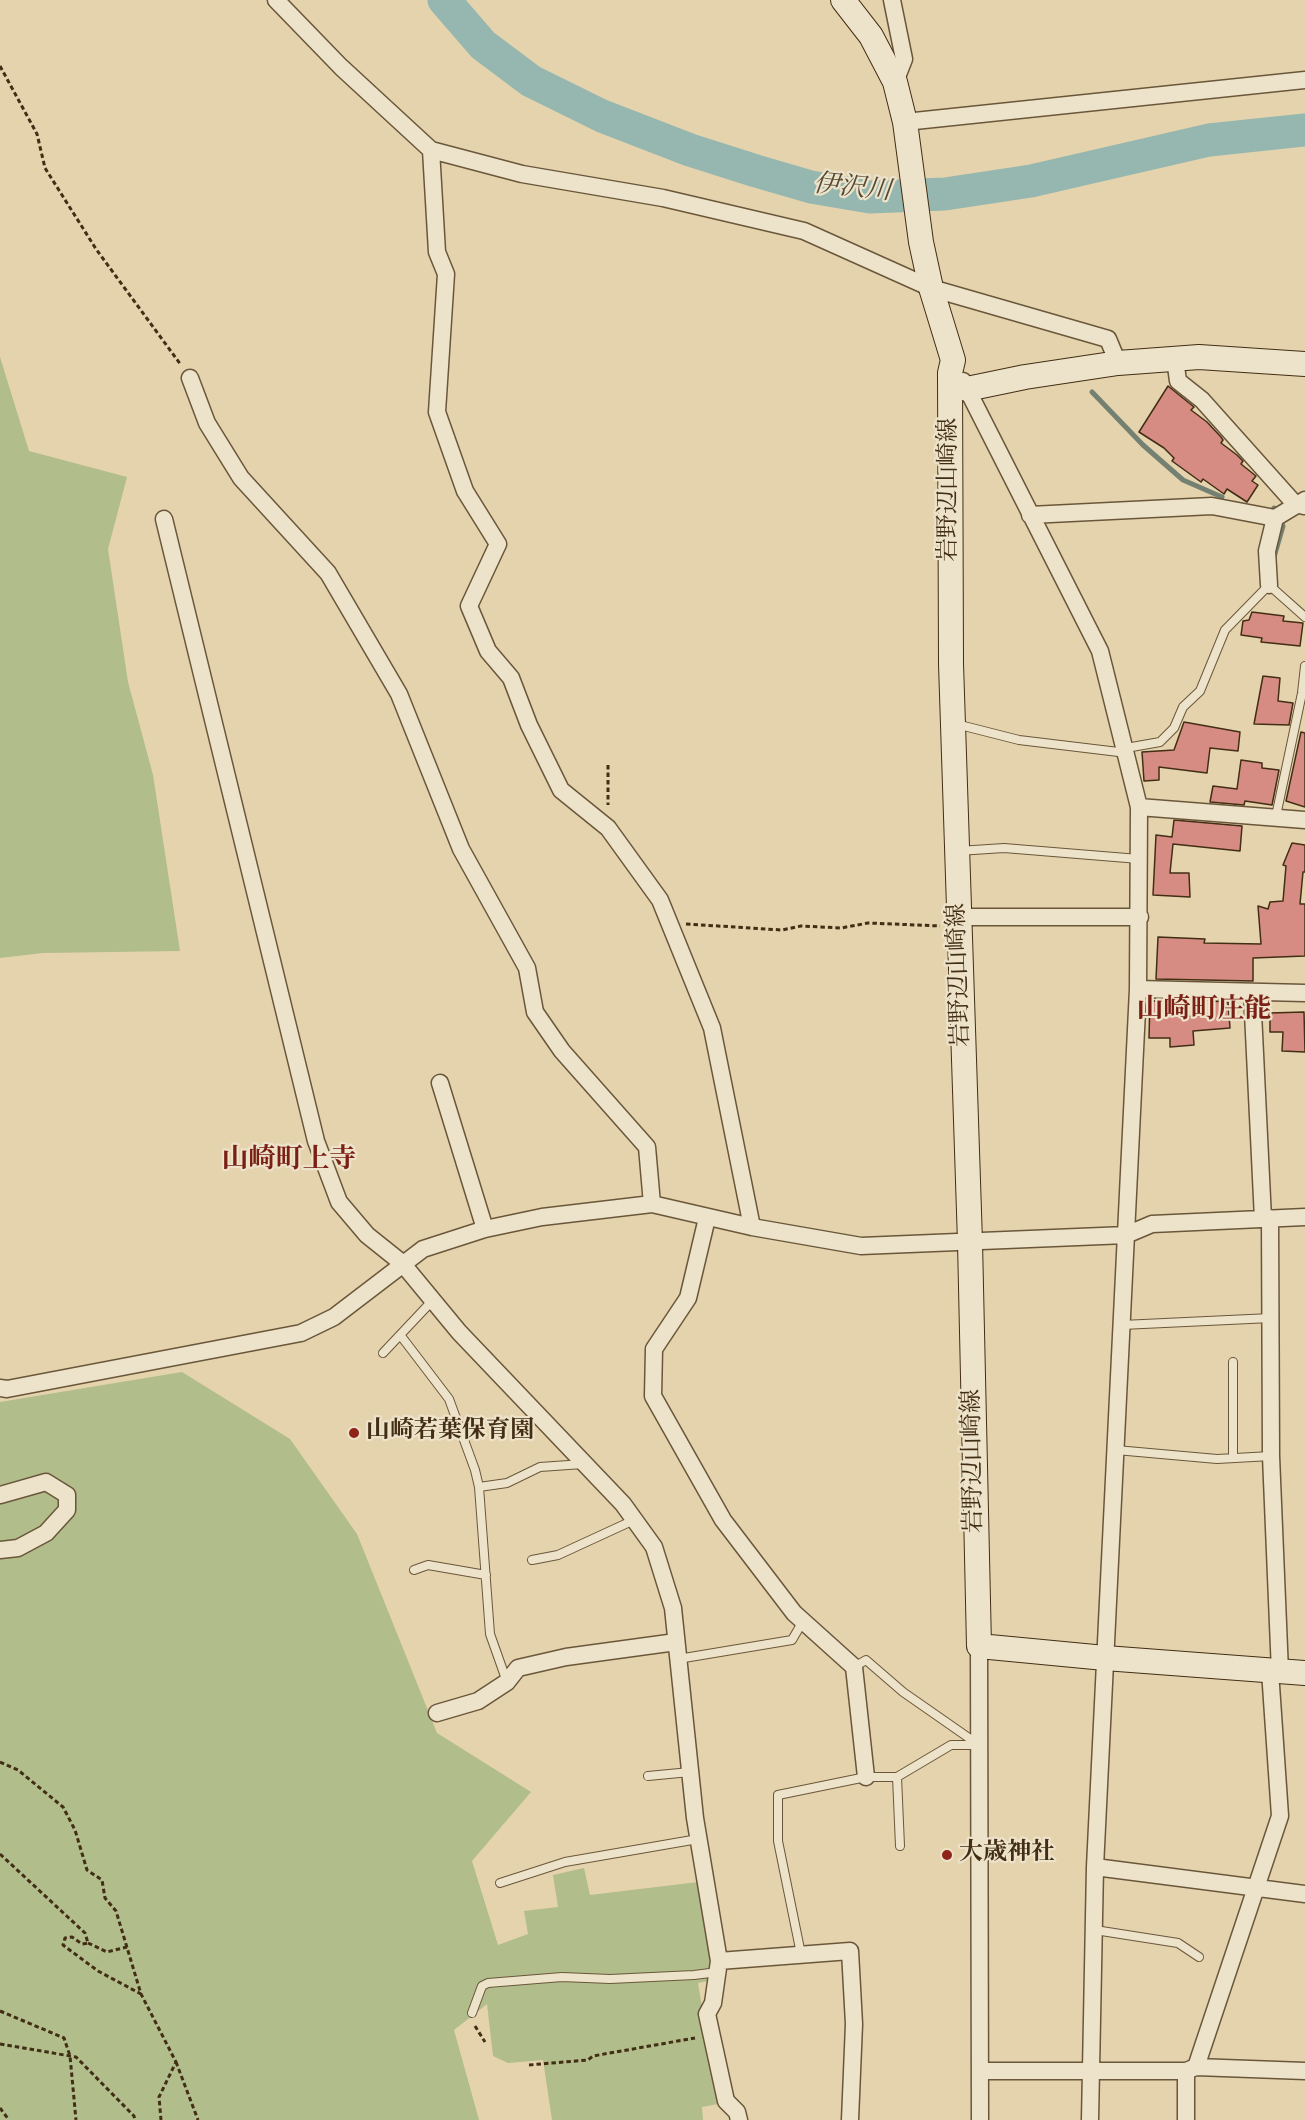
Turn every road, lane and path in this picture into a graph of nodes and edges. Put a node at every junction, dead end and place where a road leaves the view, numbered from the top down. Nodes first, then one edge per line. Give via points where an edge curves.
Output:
1 (276, 0) edge
2 (843, 0) edge
3 (892, 0) edge
4 (0, 66) edge
5 (1305, 80) edge
6 (895, 82) junction
7 (905, 126) junction
8 (431, 150) junction
9 (931, 288) junction
10 (1175, 359) junction
11 (954, 360) junction
12 (1118, 363) junction
13 (1305, 364) edge
14 (190, 378) joint
15 (967, 389) junction
16 (1302, 503) edge
17 (1030, 515) junction
18 (1275, 518) junction
19 (164, 519) dead end
20 (1269, 585) junction
21 (1305, 617) edge
22 (1305, 666) edge
23 (953, 723) junction
24 (1127, 751) junction
25 (608, 765) dead end
26 (1139, 807) junction
27 (1276, 816) junction
28 (1305, 820) edge
29 (608, 828) junction
30 (957, 851) junction
31 (1140, 859) junction
32 (1140, 917) junction
33 (960, 922) junction
34 (670, 923) junction
35 (1138, 989) junction
36 (1252, 992) junction
37 (1305, 993) edge
38 (440, 1083) dead end
39 (651, 1204) junction
40 (1305, 1216) edge
41 (707, 1218) junction
42 (1267, 1218) junction
43 (752, 1227) junction
44 (485, 1229) junction
45 (1126, 1235) junction
46 (970, 1242) junction
47 (402, 1263) junction
48 (433, 1300) junction
49 (1270, 1318) junction
50 (1122, 1325) junction
51 (401, 1336) junction
52 (382, 1353) dead end
53 (1233, 1362) dead end
54 (0, 1388) edge
55 (1116, 1450) junction
56 (1271, 1456) junction
57 (1233, 1458) junction
58 (584, 1463) junction
59 (479, 1486) junction
60 (0, 1496) edge
61 (634, 1520) junction
62 (0, 1550) edge
63 (532, 1560) dead end
64 (414, 1570) dead end
65 (486, 1575) junction
66 (803, 1621) junction
67 (979, 1646) junction
68 (677, 1651) junction
69 (1105, 1658) junction
70 (854, 1667) junction
71 (1275, 1671) junction
72 (1305, 1673) edge
73 (507, 1682) junction
74 (437, 1713) dead end
75 (980, 1745) junction
76 (0, 1762) edge
77 (690, 1772) junction
78 (648, 1776) dead end
79 (866, 1777) junction
80 (897, 1777) junction
81 (698, 1839) junction
82 (900, 1846) dead end
83 (0, 1854) edge
84 (1095, 1867) junction
85 (500, 1883) dead end
86 (1257, 1887) junction
87 (1305, 1894) edge
88 (1095, 1930) junction
89 (88, 1942) junction
90 (127, 1947) junction
91 (801, 1954) junction
92 (1199, 1957) dead end
93 (719, 1966) junction
94 (141, 1994) junction
95 (0, 2011) edge
96 (472, 2013) dead end
97 (711, 2035) junction
98 (0, 2044) edge
99 (70, 2056) junction
100 (176, 2062) junction
101 (529, 2065) dead end
102 (1191, 2069) junction
103 (981, 2071) junction
104 (1305, 2071) edge
105 (1093, 2072) junction
106 (0, 2108) edge
107 (9, 2120) edge
108 (76, 2120) edge
109 (135, 2120) edge
110 (161, 2120) edge
111 (198, 2120) edge
112 (739, 2120) edge
113 (850, 2120) edge
114 (980, 2120) edge
115 (1090, 2120) edge
116 (1186, 2120) edge

1 - 8 street
2 - 6 main road, 岩野辺山崎線 via 871,36
3 - 6 street via 904,59
4 - 14 path via 37,134 45,168 96,249
5 - 7 street
6 - 7 main road, 岩野辺山崎線
7 - 9 main road, 岩野辺山崎線
8 - 9 street via 522,174 663,198 804,231
8 - 29 street via 437,252 446,274 437,412 465,491 498,544 469,606 488,651 511,678 561,790
9 - 11 main road, 岩野辺山崎線
9 - 12 street via 1108,339
10 - 12 main road
10 - 13 main road
10 - 16 street via 1178,381 1202,400
11 - 15 street
11 - 23 main road, 岩野辺山崎線 via 950,373
12 - 15 main road
14 - 39 street via 207,423 241,478 328,573 399,694 461,849 527,968 535,1012 562,1051 647,1147
15 - 17 street
16 - 18 street
17 - 18 street via 1212,506
17 - 24 street via 1100,651
18 - 20 street via 1268,551
19 - 47 street via 316,1141 339,1202 367,1235
20 - 21 lane
20 - 24 lane via 1225,630 1200,691 1183,707 1174,728 1160,742
22 - 27 lane
23 - 24 lane via 1019,740
23 - 30 main road, 岩野辺山崎線
24 - 26 street
25 - 29 path
26 - 27 street
26 - 31 street
27 - 28 street
29 - 34 street via 660,900
30 - 31 lane via 1004,848
30 - 33 main road, 岩野辺山崎線
31 - 32 street
32 - 33 street
32 - 35 street
33 - 34 path via 868,923 841,928 801,926 782,930
33 - 46 main road, 岩野辺山崎線
34 - 43 street via 712,1028
35 - 36 street
35 - 45 street
36 - 37 street
36 - 42 street
38 - 44 street
39 - 41 street
39 - 44 street via 542,1217
40 - 42 street
41 - 43 street
41 - 66 street via 688,1298 654,1349 653,1396 723,1520
42 - 45 street via 1152,1224
42 - 49 street
43 - 46 street via 861,1246
44 - 47 street via 423,1249
45 - 46 street
45 - 50 street
46 - 67 main road, 岩野辺山崎線
47 - 48 street
47 - 54 street via 334,1317 301,1333
48 - 51 lane
48 - 58 street via 508,1386
49 - 50 lane
49 - 56 street
50 - 55 street
51 - 52 lane
51 - 59 lane via 449,1399
53 - 57 lane
55 - 57 lane
55 - 69 street
56 - 57 lane
56 - 71 street
58 - 59 lane via 540,1467 507,1482
58 - 61 street
59 - 65 lane
60 - 62 street via 46,1482 67,1496 67,1510 45,1533 18,1548
61 - 63 lane via 558,1555
61 - 68 street via 654,1547 673,1608
64 - 65 lane via 428,1565
65 - 73 lane via 490,1634
66 - 68 lane via 792,1640
66 - 70 street
67 - 69 main road
67 - 75 street
68 - 73 street via 566,1657 518,1668
68 - 77 street
69 - 71 main road
69 - 84 street
70 - 75 lane via 866,1660 903,1692
70 - 79 street
71 - 72 main road
71 - 86 street via 1280,1816
73 - 74 street via 478,1701
75 - 80 lane via 951,1745
75 - 103 street
76 - 90 path via 18,1770 63,1807 75,1830 87,1870 102,1880 105,1898 116,1911
77 - 78 lane
77 - 81 street
79 - 80 lane
79 - 91 lane via 778,1795 778,1841
80 - 82 lane
81 - 85 lane via 565,1862
81 - 93 street
83 - 89 path via 85,1933
84 - 86 street
84 - 88 street
86 - 87 street
86 - 102 street
88 - 92 lane via 1178,1942
88 - 105 street
89 - 90 path via 106,1952
89 - 94 path via 82,1944 72,1937 65,1938 63,1945 98,1971
90 - 94 path
91 - 93 street
91 - 113 street via 850,1951 854,2024
93 - 96 lane via 694,1976 562,1977 488,1983 482,1986
93 - 97 street via 713,2003 707,2014
94 - 100 path
95 - 99 path via 64,2038
97 - 101 path via 588,2060
97 - 112 street via 726,2101
98 - 99 path
99 - 108 path
99 - 109 path via 76,2057
100 - 110 path via 159,2097
100 - 111 path
102 - 104 street
102 - 105 street
102 - 116 street
103 - 105 street
103 - 114 street
105 - 115 street
106 - 107 path

